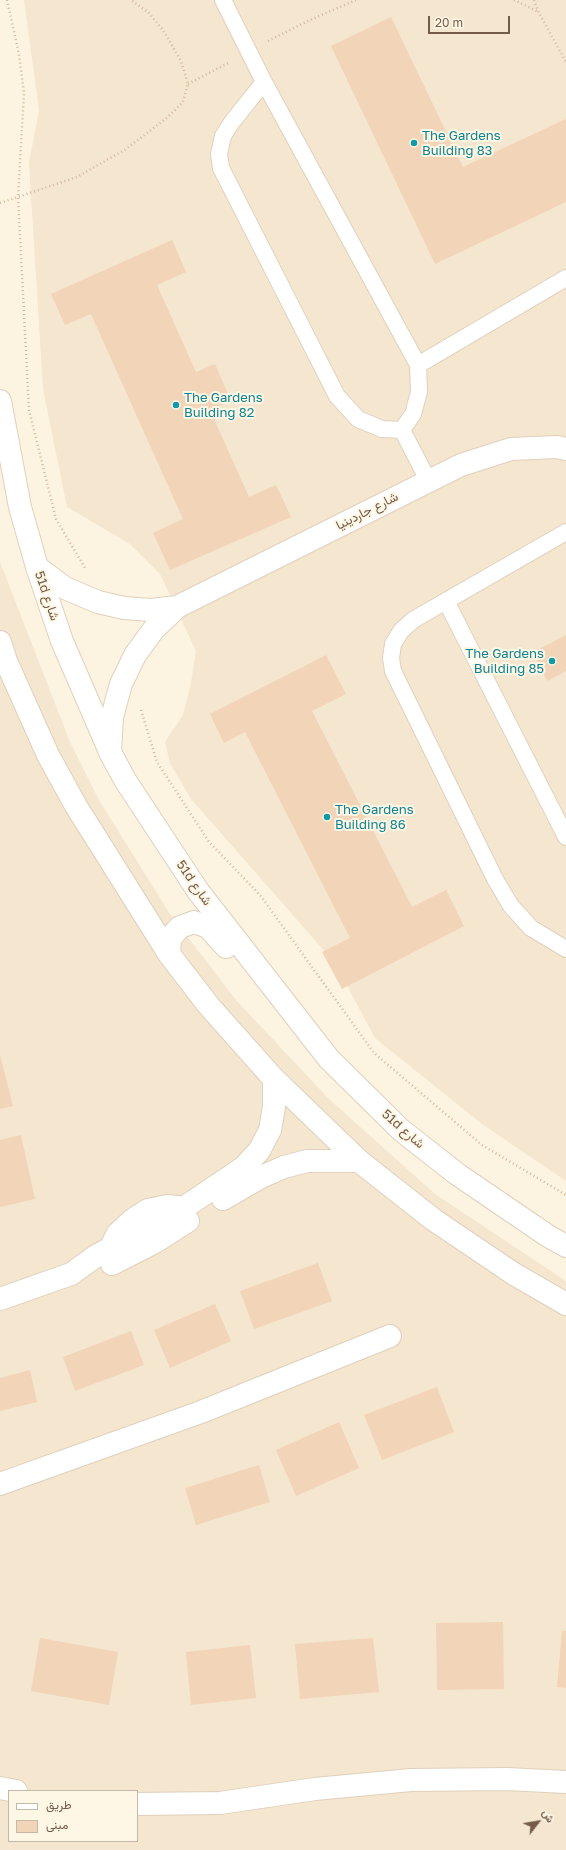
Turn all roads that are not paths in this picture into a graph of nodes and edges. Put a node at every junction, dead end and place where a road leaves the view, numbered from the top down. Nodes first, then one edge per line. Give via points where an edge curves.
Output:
1 (223, 0) edge
2 (264, 82) junction
3 (566, 278) edge
4 (418, 365) junction
5 (0, 401) edge
6 (402, 430) junction
7 (566, 449) edge
8 (428, 480) junction
9 (566, 532) edge
10 (37, 567) junction
11 (446, 601) junction
12 (177, 607) junction
13 (0, 642) edge
14 (110, 752) junction
15 (566, 837) edge
16 (566, 949) edge
17 (169, 954) junction
18 (283, 1001) junction
19 (274, 1079) junction
20 (359, 1161) junction
21 (566, 1246) edge
22 (71, 1274) junction
23 (0, 1299) edge
24 (566, 1304) edge
25 (390, 1336) dead end
26 (0, 1484) edge
27 (566, 1782) edge
28 (0, 1788) edge
29 (11, 1790) edge
30 (138, 1804) edge

1 - 2 lane
2 - 4 lane
2 - 6 lane via 223,136 219,154 221,168 338,396 358,419 382,429
3 - 4 lane
4 - 6 lane via 419,392 413,414
5 - 10 street, 51d شارع via 20,507
6 - 8 lane
7 - 8 street, شارع جاردينيا via 511,449 461,465
8 - 12 street, شارع جاردينيا
9 - 11 lane
10 - 12 street, شارع جاردينيا via 65,588 98,602 151,610
10 - 14 street, 51d شارع via 62,640
11 - 15 lane
11 - 16 lane via 413,620 401,631 393,644 393,671 511,906 531,928
12 - 14 street, شارع جاردينيا via 154,629 135,655 121,684 112,717
13 - 17 street via 48,755 76,806
14 - 18 street, 51d شارع via 125,780 198,891
17 - 18 street via 170,938 180,927 194,922 208,927 254,981 266,992
17 - 19 street via 210,1006
18 - 21 street, 51d شارع via 329,1059 401,1130 457,1174
19 - 20 street
19 - 22 street via 274,1107 270,1130 259,1151 243,1168 188,1204 106,1250
20 - 22 street via 307,1161 284,1167 246,1185 155,1242 102,1269 84,1274
20 - 24 street via 434,1220 514,1274
22 - 23 street
25 - 26 street via 201,1412
27 - 30 street via 507,1779 411,1780 315,1788 220,1803
28 - 29 street

